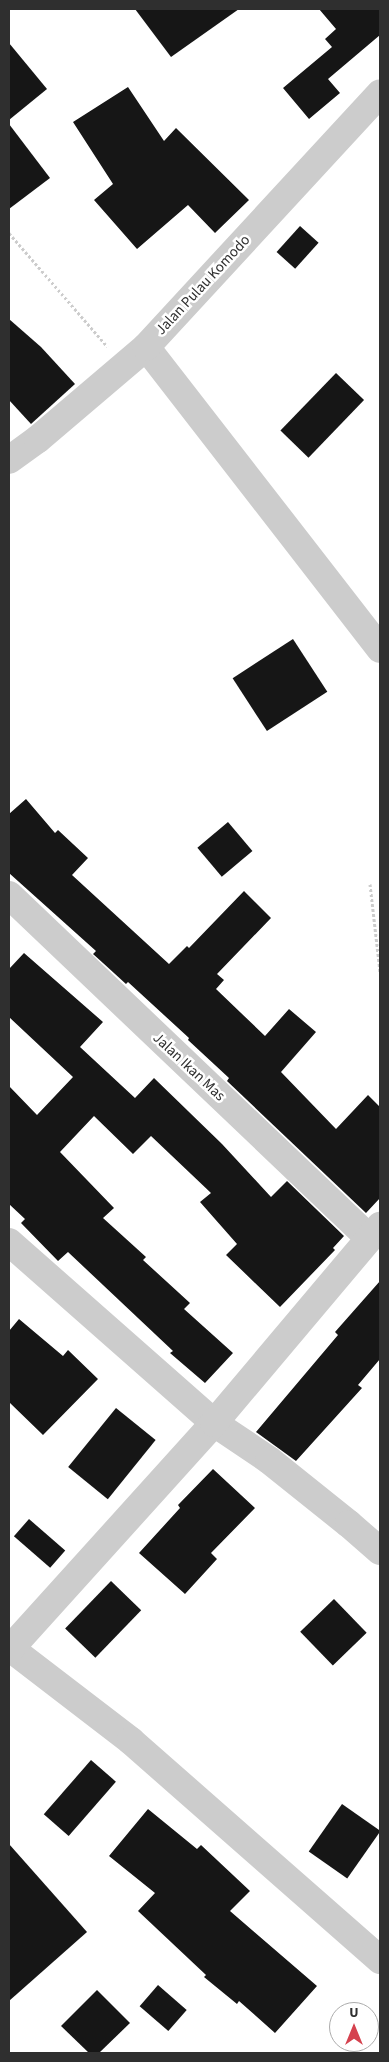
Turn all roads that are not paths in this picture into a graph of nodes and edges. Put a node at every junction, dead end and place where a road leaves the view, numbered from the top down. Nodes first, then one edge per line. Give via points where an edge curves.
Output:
1 (380, 93) edge
2 (146, 347) junction
3 (9, 460) edge
4 (380, 648) edge
5 (9, 895) edge
6 (375, 1232) edge
7 (9, 1242) edge
8 (214, 1423) junction
9 (380, 1551) edge
10 (10, 1649) edge
11 (380, 1960) edge

1 - 2 street, Jalan Pulau Komodo
2 - 3 street, Jalan Pulau Komodo
2 - 4 street
5 - 6 street, Jalan Ikan Mas
6 - 8 street
7 - 8 street
8 - 9 street via 269,1460
8 - 10 street
10 - 11 street via 131,1742

